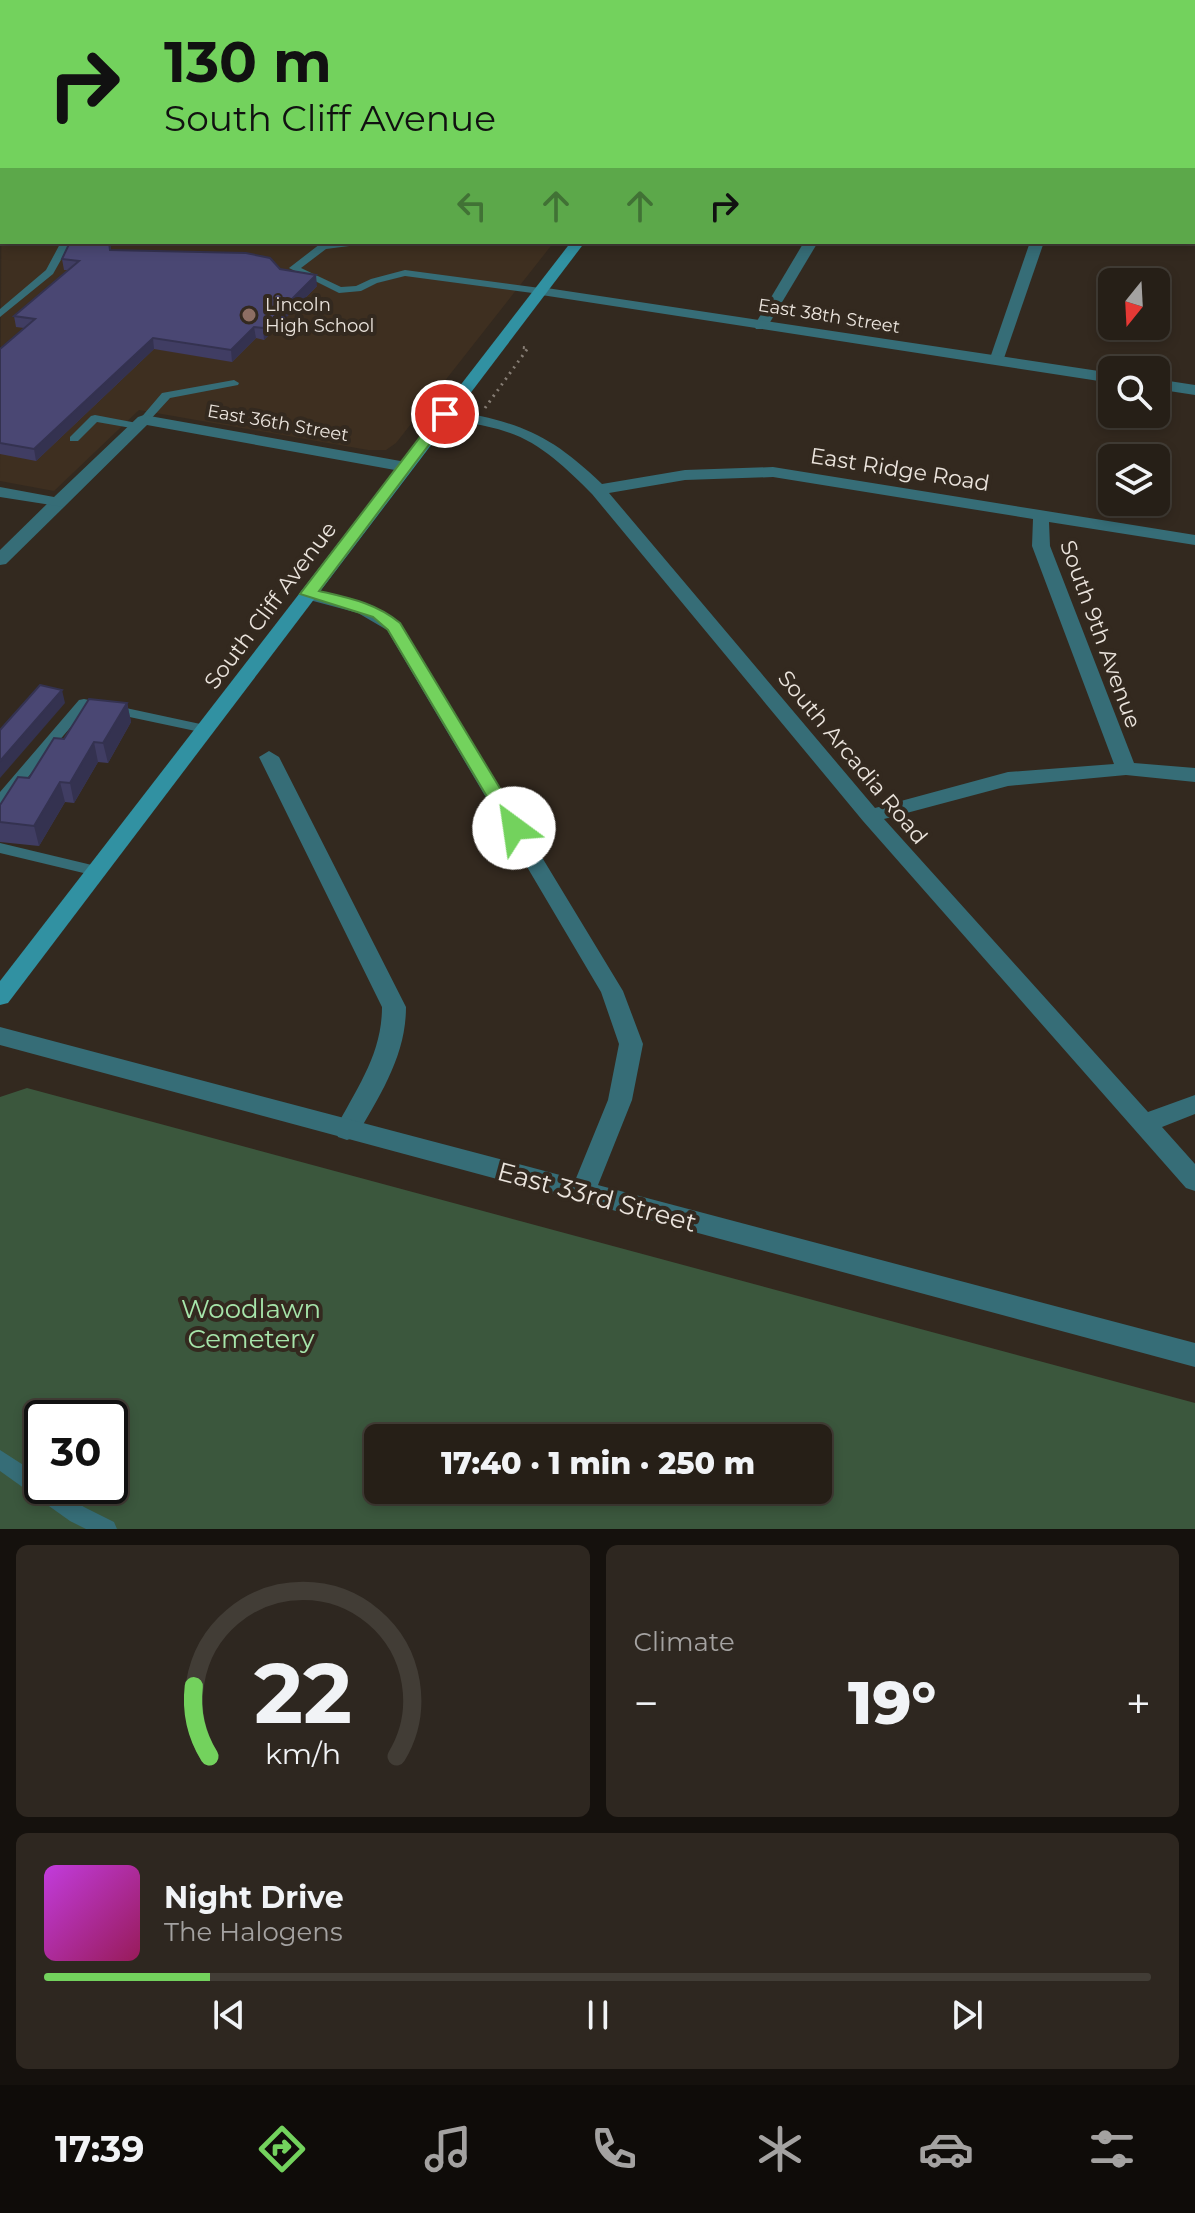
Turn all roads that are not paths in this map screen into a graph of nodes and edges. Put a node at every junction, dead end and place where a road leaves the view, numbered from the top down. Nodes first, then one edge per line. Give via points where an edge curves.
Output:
1 (65, 244) edge
2 (340, 244) edge
3 (576, 244) edge
4 (810, 244) edge
5 (1036, 244) edge
6 (540, 291) junction
7 (0, 314) edge
8 (761, 326) junction
9 (996, 361) junction
10 (1098, 376) edge
11 (234, 383) dead end
12 (1170, 386) edge
13 (1195, 390) edge
14 (445, 414) junction
15 (140, 423) junction
16 (74, 439) dead end
17 (406, 467) junction
18 (598, 490) junction
19 (0, 492) edge
20 (58, 503) junction
21 (1041, 514) junction
22 (1195, 540) edge
23 (0, 560) edge
24 (308, 594) junction
25 (205, 729) junction
26 (269, 757) dead end
27 (1126, 769) junction
28 (1195, 775) edge
29 (0, 801) edge
30 (870, 816) junction
31 (0, 848) edge
32 (96, 871) junction
33 (0, 997) edge
34 (0, 1036) edge
35 (1195, 1104) edge
36 (1143, 1124) junction
37 (347, 1130) junction
38 (1195, 1181) edge
39 (583, 1193) junction
40 (1195, 1355) edge
41 (0, 1459) edge
42 (107, 1529) edge

1 - 7 lane via 50,272
2 - 6 lane via 323,246 294,268 339,290 405,273
3 - 6 main road, South Cliff Avenue
4 - 8 street
5 - 9 street
6 - 8 street, East 38th Street
6 - 14 main road, South Cliff Avenue
8 - 9 street, East 38th Street
9 - 10 street, East 38th Street
11 - 15 lane via 166,395
12 - 13 street
14 - 17 main road, South Cliff Avenue
14 - 18 street, South Arcadia Road via 509,426 541,439
15 - 16 lane via 95,418
15 - 17 street, East 36th Street
15 - 20 street
17 - 24 main road, South Cliff Avenue
18 - 21 street, East Ridge Road via 685,475 773,472
18 - 30 street, South Arcadia Road
19 - 20 street
20 - 23 street
21 - 22 street, East Ridge Road
21 - 27 street, South 9th Avenue via 1041,546
24 - 25 main road, South Cliff Avenue
24 - 39 street via 354,603 394,627 612,991 631,1044 620,1100
25 - 29 lane via 84,703
25 - 32 main road, South Cliff Avenue
26 - 37 street via 394,1007 396,1031 387,1058
27 - 28 street
27 - 30 street via 1008,779
30 - 36 street, South Arcadia Road
31 - 32 lane
32 - 33 main road, South Cliff Avenue
34 - 37 street, East 33rd Street
35 - 36 street
36 - 38 street, South Arcadia Road
37 - 39 street, East 33rd Street
39 - 40 street, East 33rd Street
41 - 42 lane

